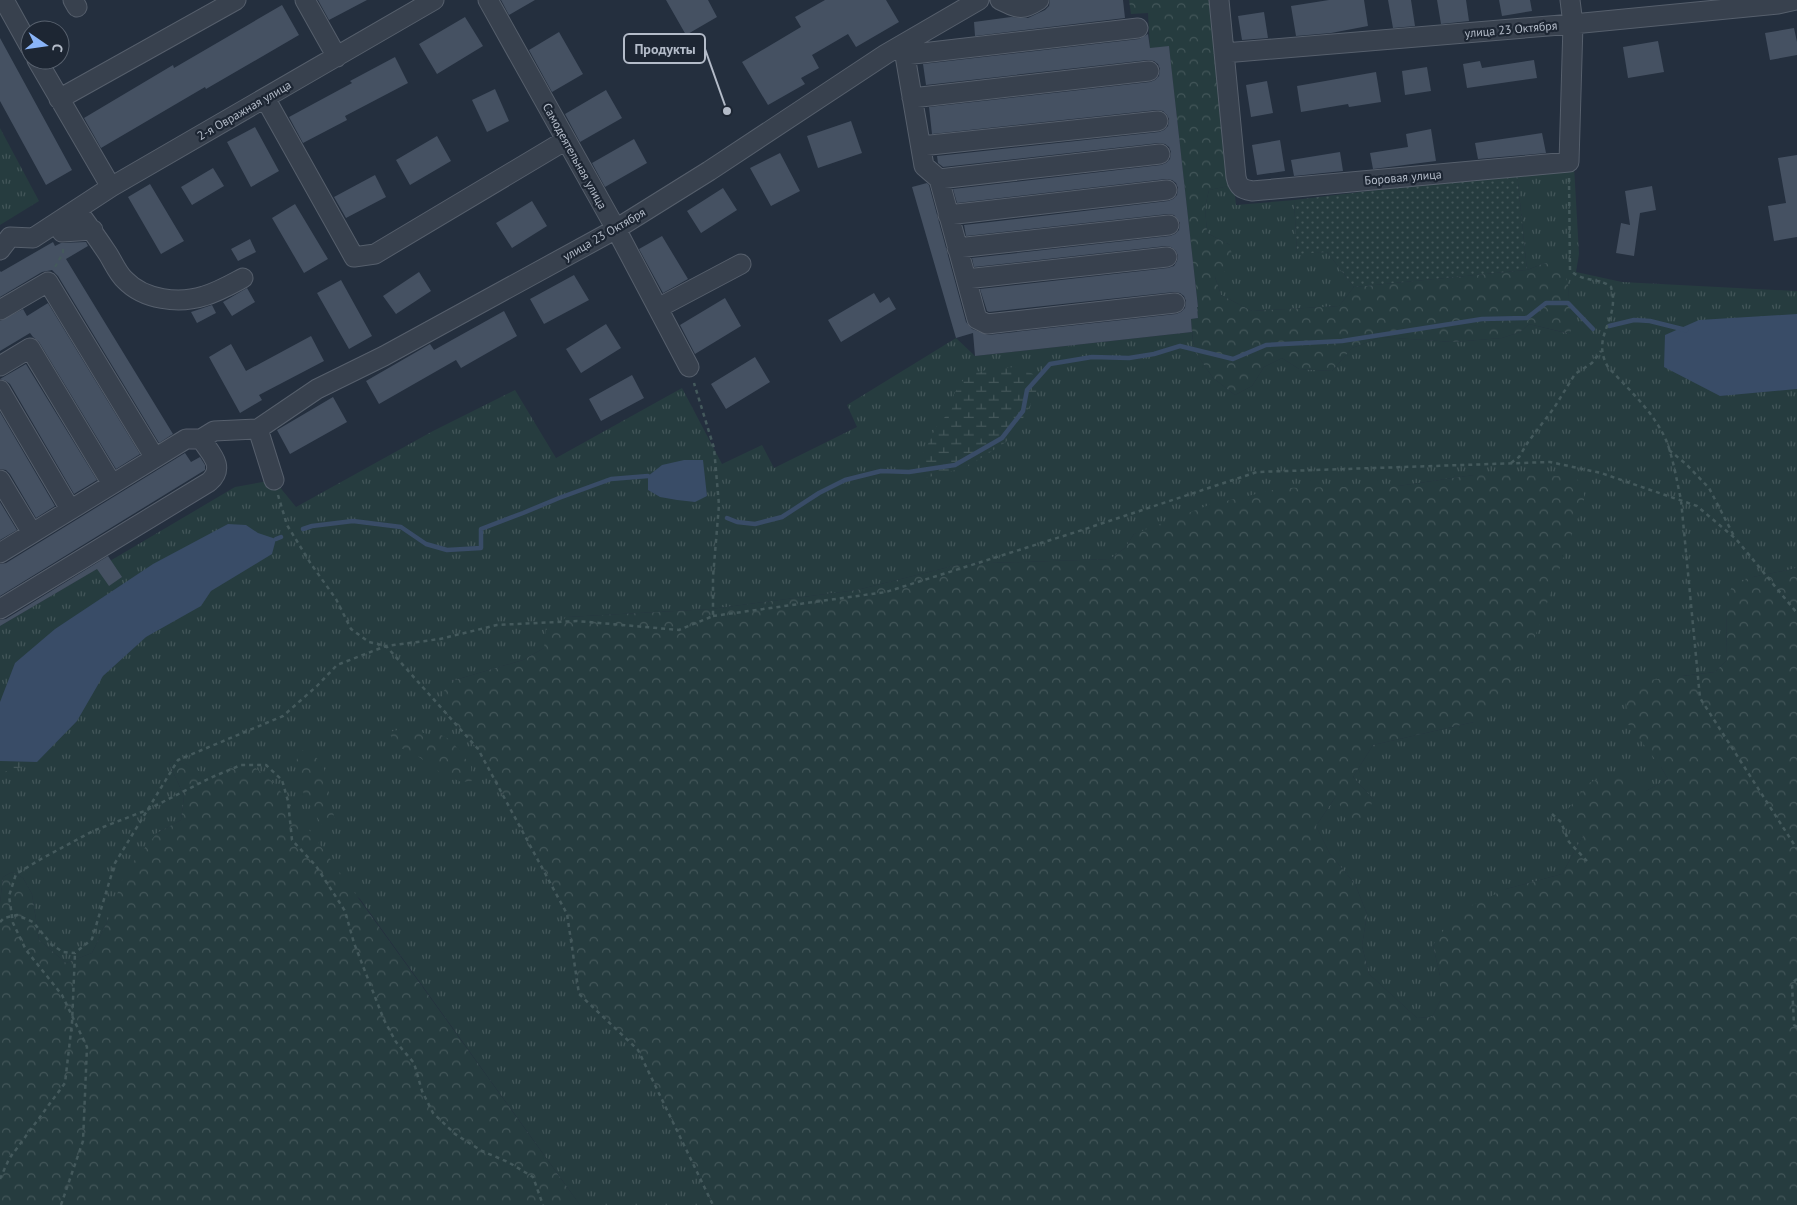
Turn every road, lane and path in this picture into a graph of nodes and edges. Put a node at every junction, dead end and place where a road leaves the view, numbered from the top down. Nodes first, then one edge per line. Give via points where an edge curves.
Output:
1 (4, 0) edge
2 (236, 0) edge
3 (305, 0) edge
4 (434, 0) edge
5 (488, 0) edge
6 (979, 0) edge
7 (1000, 0) edge
8 (1039, 0) edge
9 (1219, 0) edge
10 (1570, 0) edge
11 (1796, 0) edge
12 (1572, 24) junction
13 (1138, 28) dead end
14 (20, 29) edge
15 (904, 50) junction
16 (1224, 53) junction
17 (337, 57) junction
18 (43, 70) edge
19 (1149, 71) dead end
20 (265, 98) junction
21 (912, 98) junction
22 (59, 99) junction
23 (1158, 121) dead end
24 (566, 140) junction
25 (921, 146) junction
26 (1160, 154) dead end
27 (1569, 162) junction
28 (939, 179) junction
29 (111, 187) junction
30 (1167, 190) dead end
31 (76, 210) junction
32 (948, 215) junction
33 (1169, 225) dead end
34 (59, 228) junction
35 (616, 229) junction
36 (92, 230) junction
37 (3, 242) edge
38 (957, 248) junction
39 (1167, 257) dead end
40 (741, 264) dead end
41 (243, 278) dead end
42 (966, 279) junction
43 (48, 282) junction
44 (1175, 303) dead end
45 (658, 308) junction
46 (0, 310) edge
47 (1601, 351) junction
48 (0, 366) edge
49 (689, 367) joint
50 (0, 390) edge
51 (258, 428) junction
52 (207, 435) junction
53 (1669, 450) junction
54 (155, 458) junction
55 (1510, 463) junction
56 (0, 480) edge
57 (274, 480) joint
58 (112, 484) junction
59 (1681, 500) junction
60 (70, 510) junction
61 (32, 533) junction
62 (1736, 539) junction
63 (0, 553) edge
64 (0, 609) edge
65 (1797, 613) edge
66 (713, 616) junction
67 (386, 646) junction
68 (147, 810) junction
69 (1552, 814) dead end
70 (1797, 849) edge
71 (1587, 861) dead end
72 (0, 922) edge
73 (75, 953) junction
74 (1797, 979) edge
75 (1797, 1027) edge
76 (0, 1180) edge
77 (61, 1205) edge
78 (543, 1205) edge
79 (714, 1205) edge

1 - 14 street
2 - 22 street
3 - 17 street
4 - 17 street, 2-я Овражная улица
5 - 24 street, Самодеятельная улица
6 - 15 street, улица 23 Октября
7 - 8 street via 1023,8
9 - 16 street
10 - 12 street
11 - 12 street, улица 23 Октября
12 - 16 street, улица 23 Октября
12 - 27 street
13 - 15 street
15 - 21 street
15 - 35 street, улица 23 Октября
16 - 27 street, Боровая улица via 1236,177 1243,189
17 - 20 street, 2-я Овражная улица
18 - 22 street
19 - 21 street
20 - 24 street via 354,257 375,254
20 - 29 street, 2-я Овражная улица
21 - 25 street
22 - 29 street
23 - 25 street
24 - 35 street, Самодеятельная улица
25 - 28 street via 924,166
26 - 28 street
27 - 47 path via 1570,270 1577,277 1607,284 1614,299
28 - 32 street
29 - 31 street, 2-я Овражная улица
30 - 32 street
31 - 34 street, 2-я Овражная улица
31 - 36 street
32 - 38 street
33 - 38 street
34 - 36 street
34 - 37 street, 2-я Овражная улица via 33,238
34 - 43 path via 63,253
35 - 45 street, Самодеятельная улица
35 - 51 street, улица 23 Октября via 384,356 317,389
36 - 41 street via 124,280 159,299 202,297
38 - 42 street
39 - 42 street
40 - 45 street
42 - 44 street via 977,319 986,324
43 - 46 street
43 - 54 street
45 - 49 street, Самодеятельная улица
47 - 53 path via 1608,367 1651,415
47 - 55 path via 1592,363 1575,374 1519,457
48 - 58 street via 30,348
49 - 66 path via 714,448 719,505
50 - 60 street
51 - 52 street, улица 23 Октября
51 - 57 street
52 - 54 street, улица 23 Октября via 186,439
52 - 64 street via 217,468 209,482
53 - 59 path
53 - 62 path via 1709,488
54 - 58 street, улица 23 Октября
55 - 59 path via 1550,462 1601,473
55 - 66 path via 1257,472 886,592
56 - 61 street
57 - 67 path via 287,525 336,599 351,629 369,642
58 - 60 street, улица 23 Октября
59 - 62 path via 1697,506
59 - 70 path via 1700,698
60 - 61 street, улица 23 Октября
61 - 63 street, улица 23 Октября
62 - 65 path
66 - 67 path via 679,630 577,621 506,624 440,639
67 - 68 path via 338,665 282,716 178,760
67 - 79 path via 478,748 567,914 579,994 638,1050
68 - 73 path via 115,862 92,939
68 - 77 path via 94,831 16,874 9,896 13,923 26,950 62,995 87,1047 83,1141
68 - 78 path via 241,766 266,765 282,780 292,840 316,866 345,911 384,1020 396,1042 414,1063 433,1113 455,1134 533,1177
69 - 71 path
72 - 73 path via 17,915 33,922 52,945 63,952
73 - 76 path via 65,1083 9,1159
74 - 75 path via 1792,983 1794,1025

